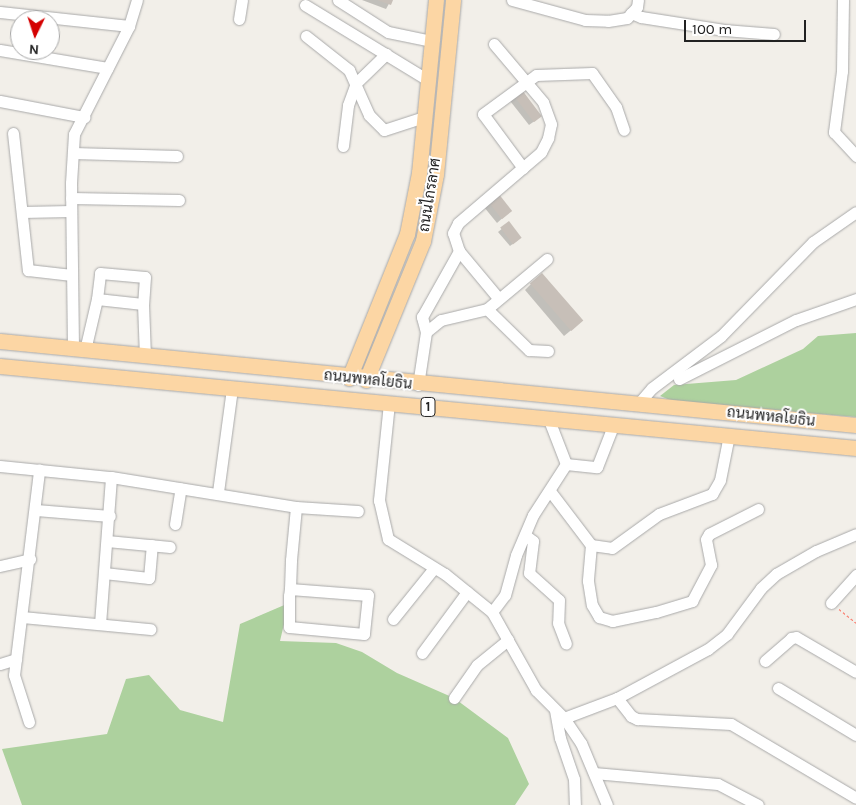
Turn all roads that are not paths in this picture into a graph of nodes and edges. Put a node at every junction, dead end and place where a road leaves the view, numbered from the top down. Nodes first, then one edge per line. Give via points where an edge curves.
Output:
1 (138, 0) edge
2 (242, 0) edge
3 (338, 0) edge
4 (436, 0) edge
5 (453, 0) edge
6 (512, 0) edge
7 (638, 0) edge
8 (843, 0) edge
9 (305, 5) dead end
10 (0, 12) edge
11 (631, 13) junction
12 (239, 19) dead end
13 (129, 26) junction
14 (774, 34) dead end
15 (306, 36) dead end
16 (432, 42) junction
17 (494, 44) dead end
18 (0, 50) edge
19 (386, 54) junction
20 (108, 68) junction
21 (428, 80) junction
22 (525, 81) junction
23 (356, 83) junction
24 (0, 101) edge
25 (84, 117) junction
26 (424, 117) junction
27 (624, 130) dead end
28 (13, 134) dead end
29 (342, 146) dead end
30 (73, 153) junction
31 (178, 156) dead end
32 (856, 156) edge
33 (523, 168) junction
34 (71, 198) junction
35 (179, 200) dead end
36 (71, 211) junction
37 (22, 212) junction
38 (856, 212) edge
39 (460, 251) junction
40 (547, 259) dead end
41 (72, 275) junction
42 (97, 299) junction
43 (499, 299) junction
44 (856, 299) edge
45 (143, 304) junction
46 (487, 309) junction
47 (426, 332) junction
48 (0, 341) edge
49 (79, 349) junction
50 (548, 351) dead end
51 (145, 356) junction
52 (0, 366) edge
53 (349, 378) junction
54 (679, 379) dead end
55 (366, 380) junction
56 (418, 385) junction
57 (232, 388) junction
58 (389, 403) junction
59 (638, 404) junction
60 (549, 420) junction
61 (856, 425) edge
62 (613, 426) junction
63 (729, 435) junction
64 (856, 448) edge
65 (566, 464) junction
66 (0, 466) edge
67 (39, 470) junction
68 (111, 477) junction
69 (181, 488) junction
70 (550, 491) junction
71 (218, 492) junction
72 (296, 507) junction
73 (758, 509) dead end
74 (36, 510) junction
75 (358, 511) dead end
76 (110, 516) junction
77 (175, 524) dead end
78 (856, 534) edge
79 (525, 535) junction
80 (108, 542) junction
81 (591, 545) junction
82 (152, 546) junction
83 (170, 547) dead end
84 (30, 558) junction
85 (0, 566) edge
86 (434, 568) junction
87 (104, 573) junction
88 (856, 576) edge
89 (290, 589) junction
90 (467, 592) junction
91 (831, 603) road end
92 (492, 612) junction
93 (22, 617) junction
94 (393, 619) dead end
95 (100, 624) junction
96 (150, 629) dead end
97 (508, 640) junction
98 (566, 644) dead end
99 (422, 654) dead end
100 (16, 659) junction
101 (765, 661) dead end
102 (0, 664) edge
103 (856, 672) edge
104 (778, 688) dead end
105 (454, 698) dead end
106 (617, 698) junction
107 (555, 710) junction
108 (564, 718) junction
109 (29, 722) dead end
110 (856, 735) edge
111 (594, 773) junction
112 (856, 798) edge
113 (575, 805) edge
114 (606, 805) edge
115 (758, 805) edge

1 - 13 street
2 - 12 street
3 - 16 street via 388,32
4 - 16 main road, ถนนไกรลาศ
5 - 55 main road, ถนนไกรลาศ via 436,174 423,241
6 - 11 street via 585,20 608,21 627,18
7 - 11 street
8 - 32 street via 842,71 834,132
9 - 19 street
10 - 13 street
11 - 14 street via 724,30
13 - 20 street
15 - 23 street via 349,70
16 - 21 main road, ถนนไกรลาศ
17 - 22 street
18 - 20 street
19 - 21 street
19 - 23 street
20 - 25 street
21 - 26 main road, ถนนไกรลาศ
22 - 27 street via 536,75 561,77 592,73 616,107
22 - 33 street via 543,102 551,124 541,152
22 - 33 street via 482,114
23 - 26 street via 369,115 384,130
23 - 29 street via 348,105
24 - 25 street
25 - 30 street via 74,134
26 - 53 main road, ถนนไกรลาศ via 419,173 407,234
28 - 37 street
30 - 31 street
30 - 34 street
33 - 39 street via 458,223 454,233
34 - 35 street
34 - 36 street
36 - 37 street
36 - 41 street
37 - 41 street via 28,270
38 - 59 street via 813,242 721,336 652,388
39 - 43 street
39 - 47 street via 422,317
40 - 43 street
41 - 49 street
42 - 45 street
42 - 45 street via 100,273 127,275 145,277
42 - 49 street
43 - 46 street
44 - 54 street via 796,320
45 - 51 street
46 - 47 street via 441,320
46 - 50 street via 529,350
47 - 56 street
48 - 49 main road, ถนนพหลโยธิน / 1
49 - 51 main road, ถนนพหลโยธิน / 1
51 - 53 main road, ถนนพหลโยธิน / 1
52 - 57 main road, ถนนพหลโยธิน / 1
53 - 55 main road, ถนนพหลโยธิน / 1
55 - 56 main road, ถนนพหลโยธิน / 1
56 - 59 main road, ถนนพหลโยธิน / 1
57 - 58 main road, ถนนพหลโยธิน / 1
57 - 71 street
58 - 60 main road, ถนนพหลโยธิน / 1
58 - 86 street via 379,500 381,517 388,539
59 - 61 main road, ถนนพหลโยธิน / 1
60 - 62 main road, ถนนพหลโยธิน / 1
60 - 65 street
62 - 63 main road, ถนนพหลโยธิน / 1
62 - 65 street via 596,467
63 - 64 main road, ถนนพหลโยธิน / 1
63 - 81 street via 720,480 712,494 658,514 612,548
65 - 70 street
66 - 67 street
67 - 68 street
67 - 74 street
68 - 69 street
68 - 76 street
69 - 71 street
69 - 77 street
70 - 79 street
70 - 81 street
71 - 72 street
72 - 75 street
72 - 89 street
73 - 81 street via 709,534 706,539 711,565 692,601 656,612 612,621 599,618 592,605 588,581
74 - 76 street
74 - 84 street
76 - 80 street
78 - 106 street via 816,551 776,574 761,588 727,634
79 - 92 street via 505,595
79 - 98 street via 533,542 529,573 558,600 558,623
80 - 82 street
80 - 87 street
82 - 83 street
82 - 87 street via 150,578
84 - 85 street
84 - 93 street
86 - 90 street
86 - 94 street
87 - 95 street
88 - 91 street
89 - 89 street via 368,595 364,634 291,630
90 - 92 street
90 - 99 street
92 - 97 street
93 - 95 street
93 - 100 street
95 - 96 street
97 - 105 street via 477,665
97 - 107 street via 536,690
100 - 102 street
100 - 109 street via 14,675
101 - 103 street via 796,637
104 - 110 street
106 - 108 street
106 - 112 street via 637,719 731,724
107 - 108 street
107 - 113 street via 560,738 574,779
108 - 111 street
111 - 114 street
111 - 115 street via 718,784

